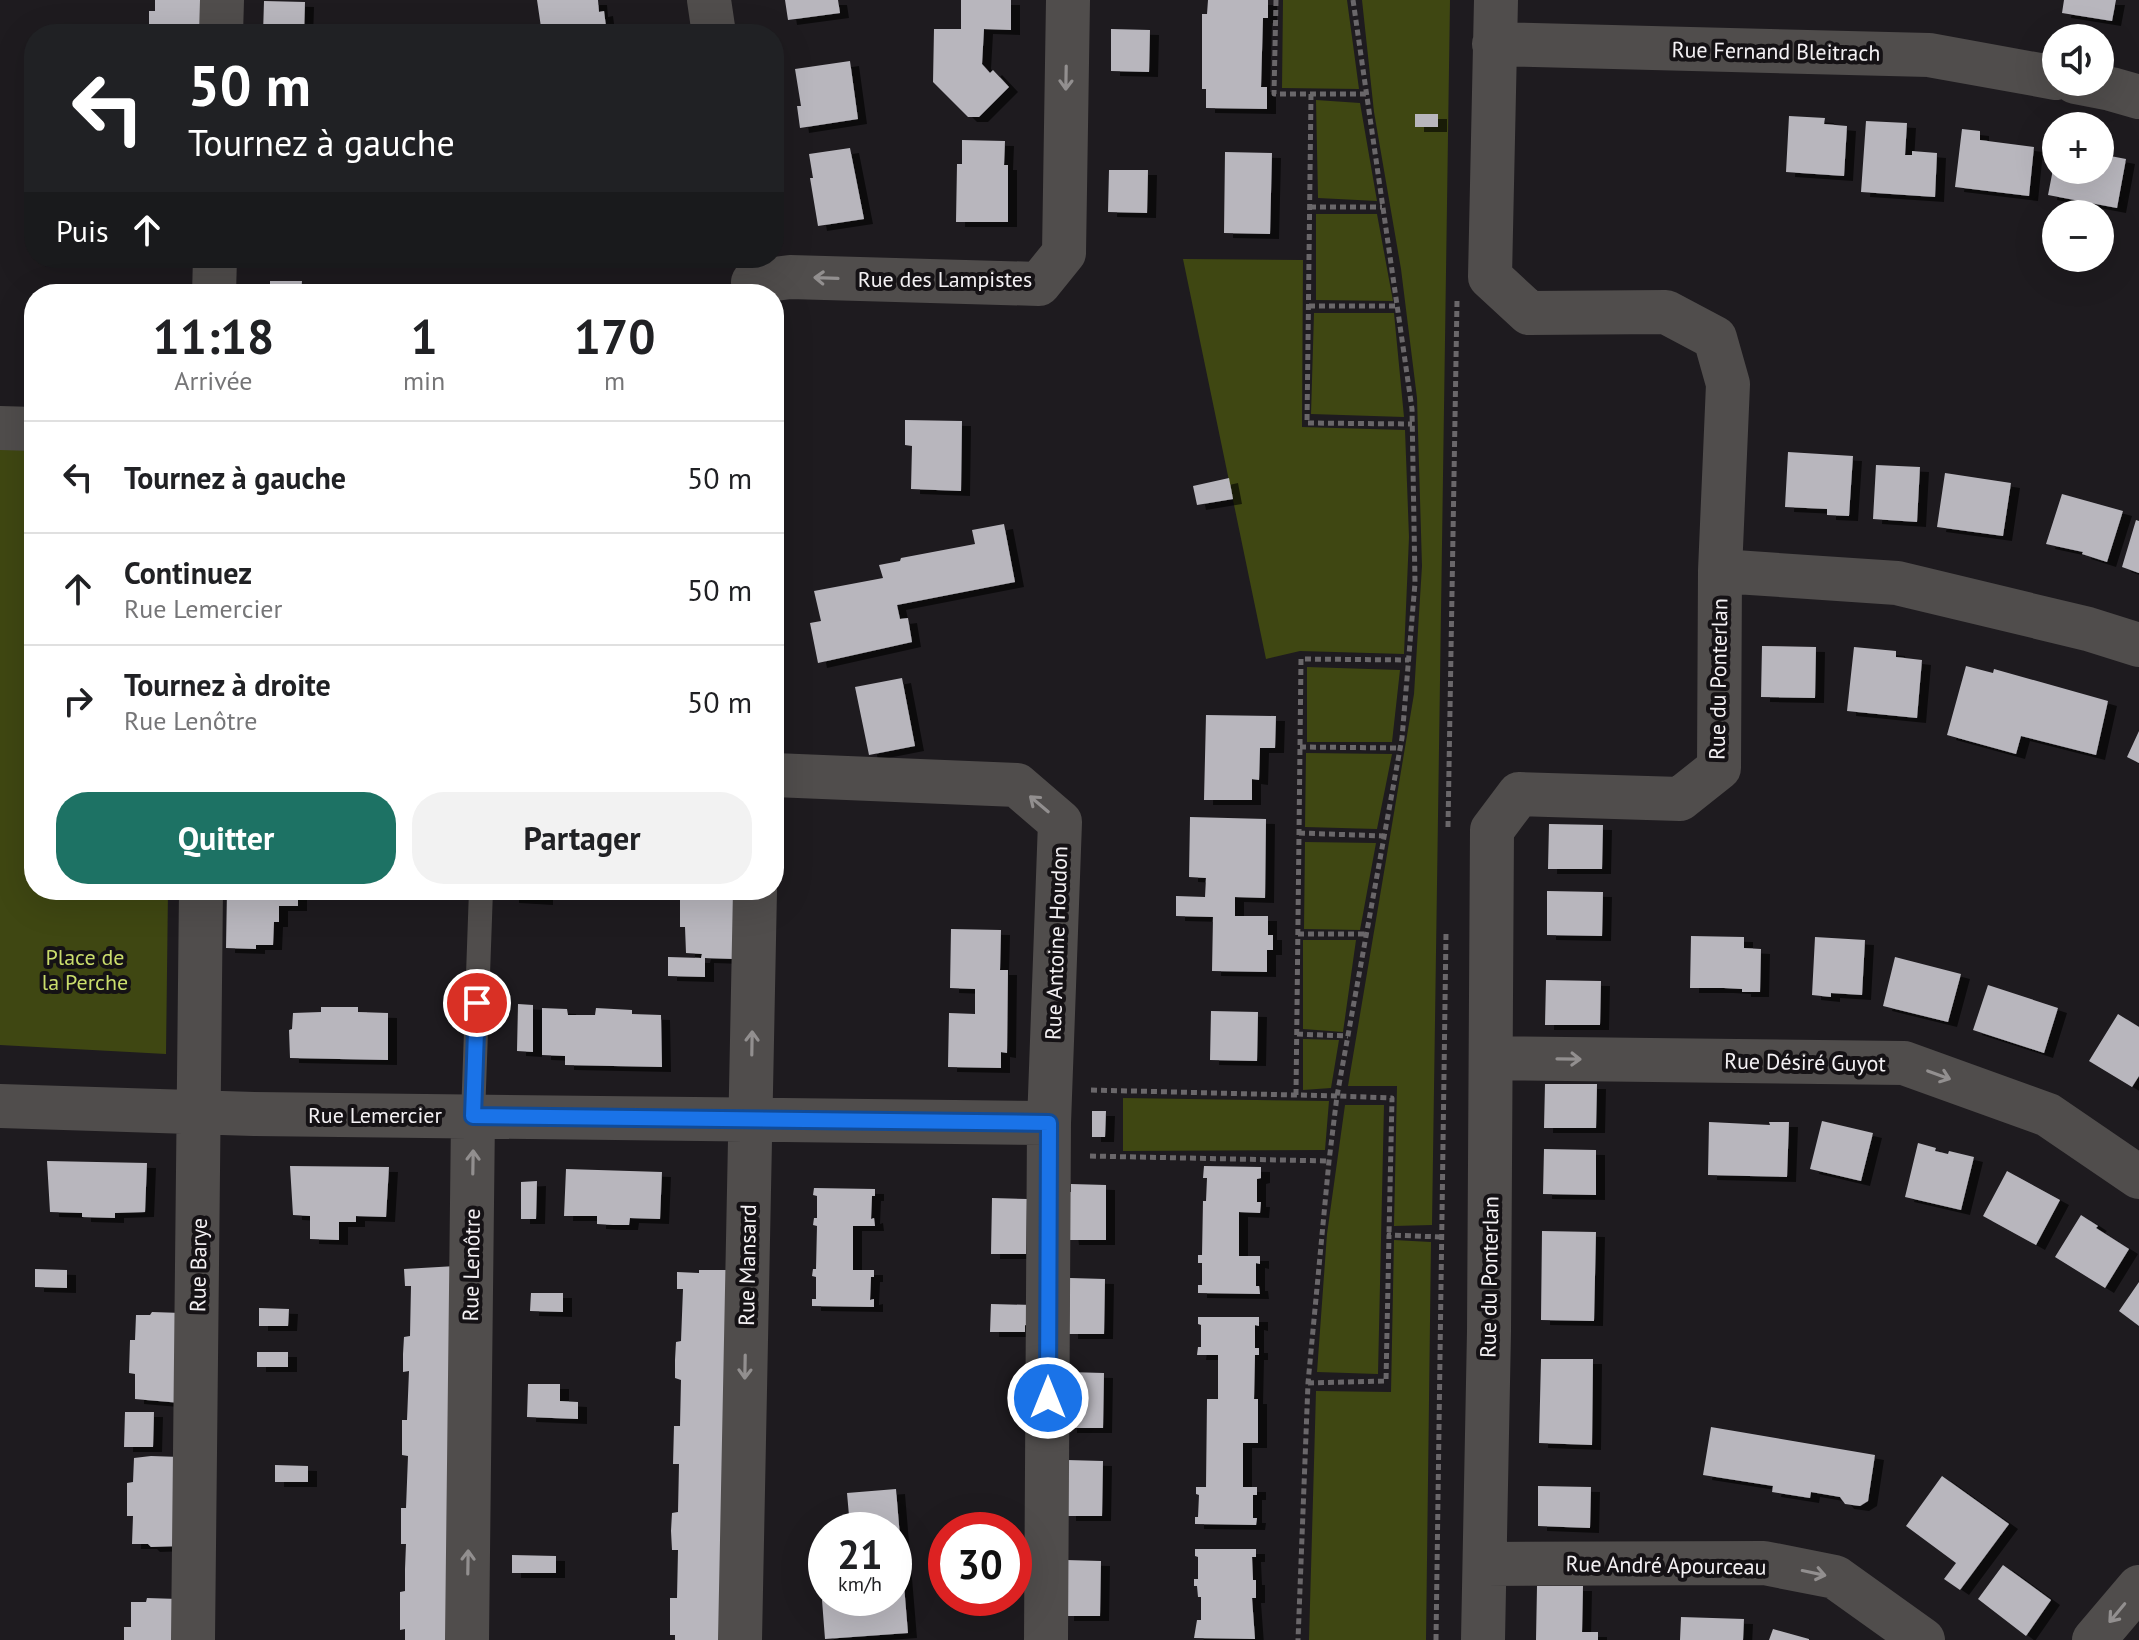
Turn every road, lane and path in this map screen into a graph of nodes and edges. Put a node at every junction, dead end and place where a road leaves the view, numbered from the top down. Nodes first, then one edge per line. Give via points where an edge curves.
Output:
1 (222, 0) edge
2 (709, 0) edge
3 (1068, 0) edge
4 (1276, 0) edge
5 (1353, 0) edge
6 (1496, 0) edge
7 (221, 24) edge
8 (713, 24) edge
9 (1494, 44) junction
10 (2042, 75) edge
11 (2114, 91) edge
12 (1311, 94) junction
13 (1366, 94) junction
14 (2139, 97) edge
15 (1310, 207) junction
16 (1382, 207) junction
17 (752, 278) edge
18 (1457, 299) dead end
19 (1309, 306) junction
20 (1397, 306) junction
21 (1412, 424) junction
22 (0, 428) edge
23 (24, 429) edge
24 (1720, 571) junction
25 (2139, 645) edge
26 (1409, 660) junction
27 (1300, 747) junction
28 (1401, 748) junction
29 (784, 775) edge
30 (1299, 833) junction
31 (1385, 836) junction
32 (1448, 839) dead end
33 (201, 900) edge
34 (481, 900) edge
35 (755, 900) edge
36 (1446, 919) dead end
37 (1298, 934) junction
38 (1366, 934) junction
39 (1297, 1034) junction
40 (1348, 1036) junction
41 (1491, 1058) junction
42 (1296, 1095) junction
43 (1337, 1096) junction
44 (0, 1106) edge
45 (201, 1112) junction
46 (473, 1116) junction
47 (750, 1121) junction
48 (1049, 1122) junction
49 (1329, 1161) junction
50 (2139, 1177) edge
51 (1389, 1235) junction
52 (1441, 1237) junction
53 (1308, 1383) junction
54 (1485, 1564) junction
55 (2139, 1587) edge
56 (193, 1640) edge
57 (467, 1640) edge
58 (740, 1640) edge
59 (1046, 1640) edge
60 (1298, 1640) edge
61 (1436, 1640) edge
62 (1483, 1640) edge
63 (1923, 1640) edge
64 (2094, 1640) edge

1 - 7 street
2 - 8 street
3 -> 17 street, Rue des Lampistes via 1064,253 1039,284
4 - 12 path via 1274,94
5 - 13 path
6 - 9 street, Rue du Ponterlan
9 - 10 street, Rue Fernand Bleitrach via 1929,55
9 - 24 street, Rue du Ponterlan via 1490,277 1529,313 1666,312 1715,338 1728,384
11 - 14 street
12 - 13 path
12 - 15 path
13 - 16 path
15 - 16 path
15 - 19 path
16 - 20 path
18 - 32 path
19 - 20 path
19 - 21 path via 1307,423
20 - 21 path
21 - 26 path via 1415,583
22 - 23 street
24 - 25 street via 1897,583
24 - 41 street, Rue du Ponterlan via 1719,768 1680,799 1519,794 1492,830
26 - 27 path via 1301,659
26 - 28 path
27 - 28 path
27 - 30 path
28 - 31 path
48 -> 29 street, Rue Antoine Houdon via 1060,822 1017,785
30 - 31 path
30 - 37 path
31 - 38 path
33 - 45 street, Rue Barye
34 - 46 lane, Rue Lenôtre
47 -> 35 street, Rue Mansard
36 - 52 path
37 - 38 path
37 - 39 path
38 - 40 path
39 - 40 path
39 - 42 path
40 - 43 path
41 -> 50 street, Rue Désiré Guyot via 1904,1063 2048,1115
41 - 54 street, Rue du Ponterlan
42 - 43 path
42 - 48 path
43 - 49 path
43 - 51 path via 1392,1098
44 - 45 street, Rue Lemercier
45 - 46 street, Rue Lemercier
45 - 56 street, Rue Barye
46 - 47 street, Rue Lemercier
57 -> 46 street, Rue Lenôtre
47 - 48 street, Rue Lemercier
47 -> 58 street, Rue Mansard
48 - 49 path
48 - 59 street
49 - 53 path
51 - 52 path
51 - 53 path via 1386,1381
52 - 61 path
53 - 60 path
54 - 62 street, Rue du Ponterlan
54 -> 63 street, Rue André Apourceau via 1764,1563 1835,1577
55 -> 64 street

